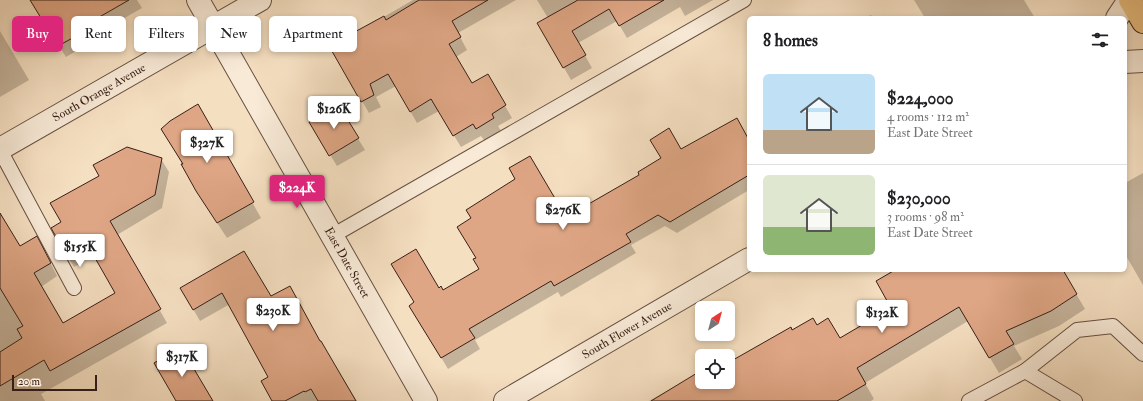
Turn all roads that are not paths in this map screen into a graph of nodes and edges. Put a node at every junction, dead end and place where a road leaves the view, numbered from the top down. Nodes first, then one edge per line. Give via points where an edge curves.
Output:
1 (198, 0) edge
2 (260, 0) edge
3 (744, 0) edge
4 (1130, 0) edge
5 (207, 16) edge
6 (233, 16) edge
7 (1118, 16) edge
8 (1143, 22) edge
9 (206, 32) edge
10 (228, 52) edge
11 (1143, 61) edge
12 (1127, 62) edge
13 (0, 150) edge
14 (332, 236) junction
15 (747, 260) edge
16 (74, 288) dead end
17 (1143, 354) edge
18 (1025, 371) junction
19 (426, 401) edge
20 (505, 401) edge
21 (970, 401) edge
22 (1076, 401) edge

1 - 5 street, East Date Street
2 - 6 street, South Orange Avenue
3 - 14 lane
4 - 7 street
4 - 8 main road
9 - 13 street, South Orange Avenue
10 - 14 street, East Date Street
11 - 12 street
13 - 16 lane
14 - 19 street, East Date Street
15 - 20 street, South Flower Avenue
17 - 18 lane via 1113,326 1077,330
18 - 21 lane
18 - 22 lane

